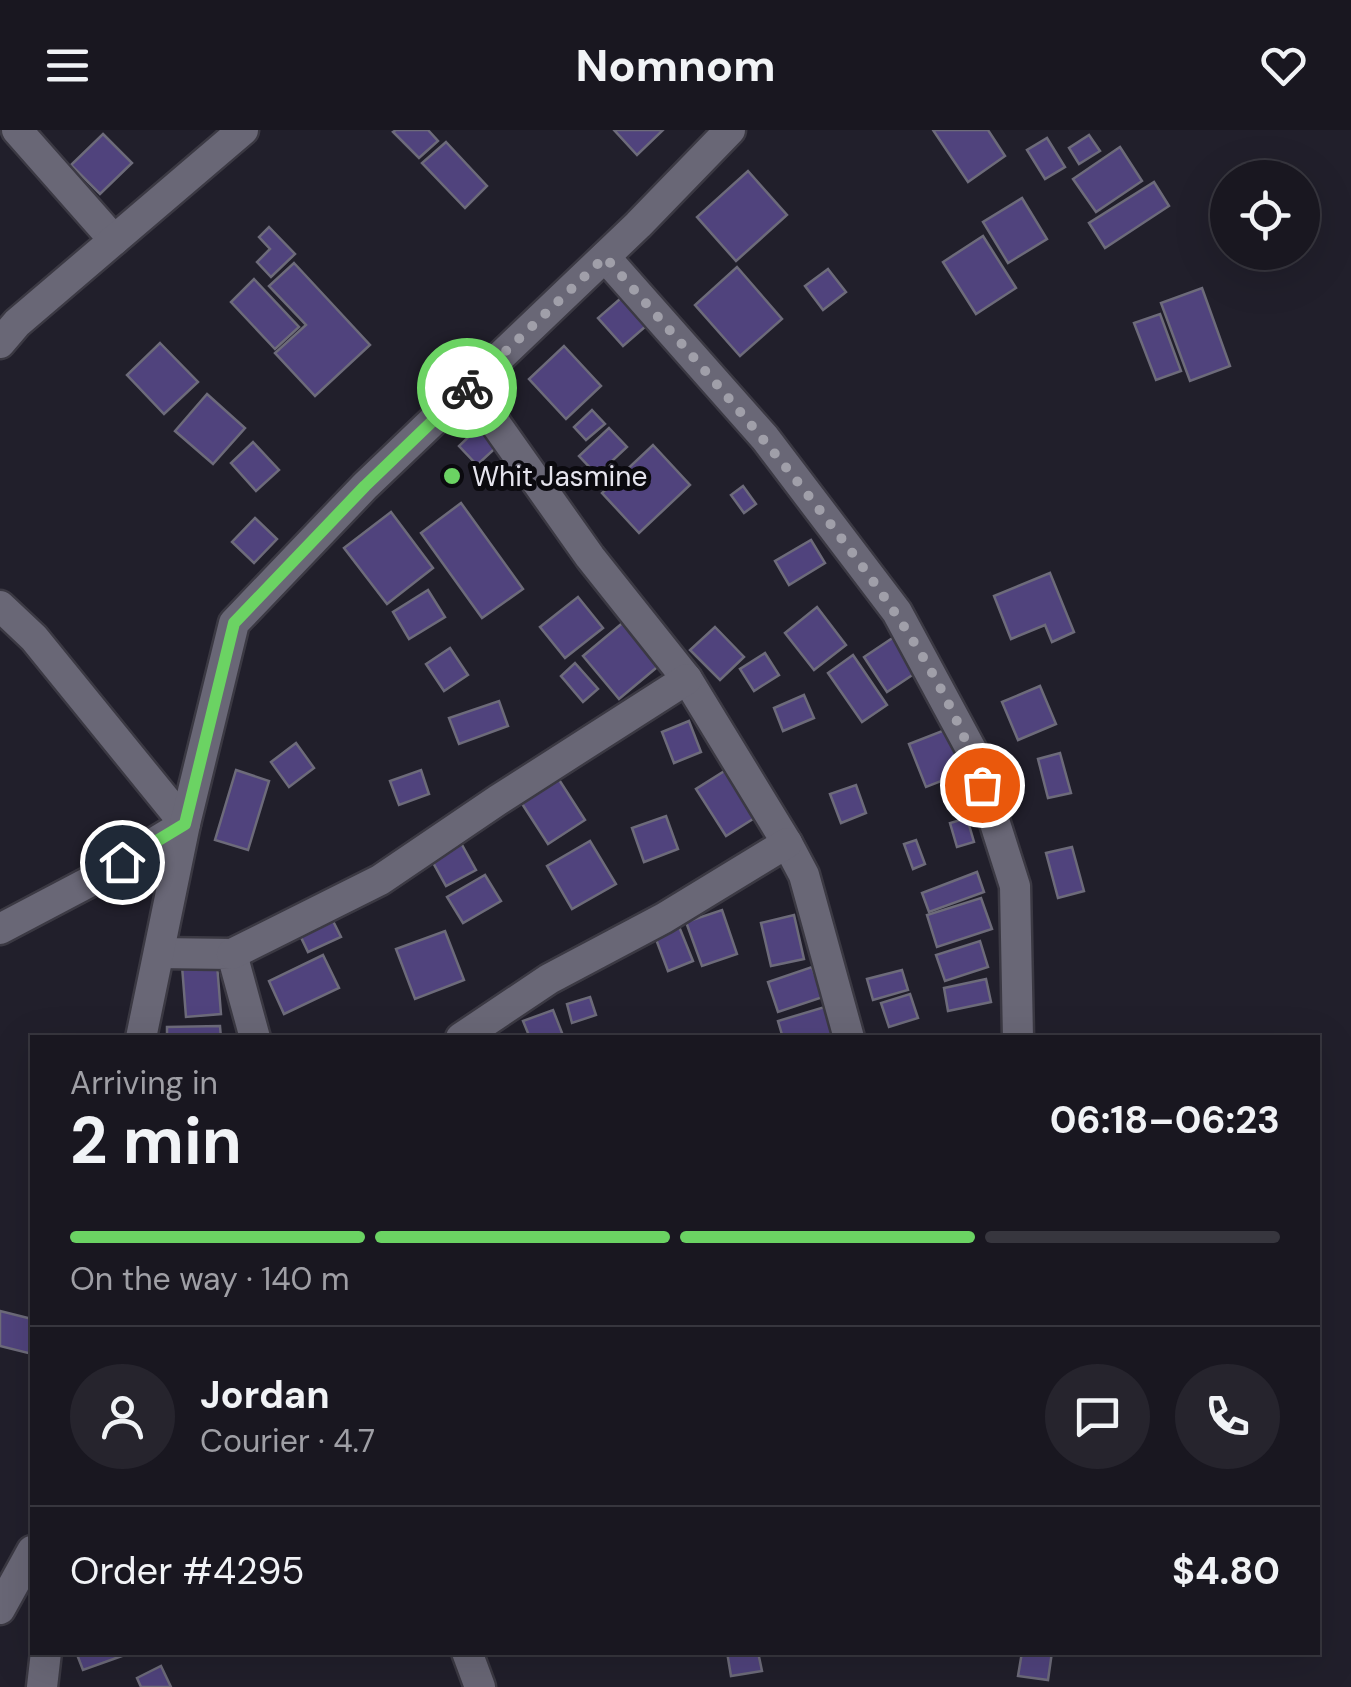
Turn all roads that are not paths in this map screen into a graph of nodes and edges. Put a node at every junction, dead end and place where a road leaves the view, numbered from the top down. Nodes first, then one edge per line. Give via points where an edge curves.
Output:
1 (17, 130) edge
2 (243, 130) edge
3 (730, 130) edge
4 (114, 240) junction
5 (605, 257) junction
6 (0, 343) edge
7 (469, 386) junction
8 (0, 606) edge
9 (688, 679) junction
10 (185, 824) junction
11 (787, 842) junction
12 (0, 929) edge
13 (159, 952) junction
14 (232, 954) junction
15 (141, 1035) edge
16 (254, 1035) edge
17 (466, 1035) edge
18 (848, 1035) edge
19 (1012, 1035) edge
20 (30, 1558) edge
21 (0, 1609) edge
22 (46, 1655) edge
23 (468, 1655) edge
24 (42, 1687) edge
25 (480, 1687) edge

1 - 4 street
2 - 4 street
3 - 5 street
4 - 6 street
5 - 7 street
5 - 19 street via 765,438 897,612 972,751 1015,886
7 - 9 street via 590,557
7 - 10 street via 234,623
8 - 10 street via 34,638
9 - 11 street
9 - 14 street via 380,880
10 - 12 street
10 - 13 street
11 - 17 street
11 - 18 street via 804,876
13 - 14 street
13 - 15 street
14 - 16 street
20 - 21 street
22 - 24 street
23 - 25 street

